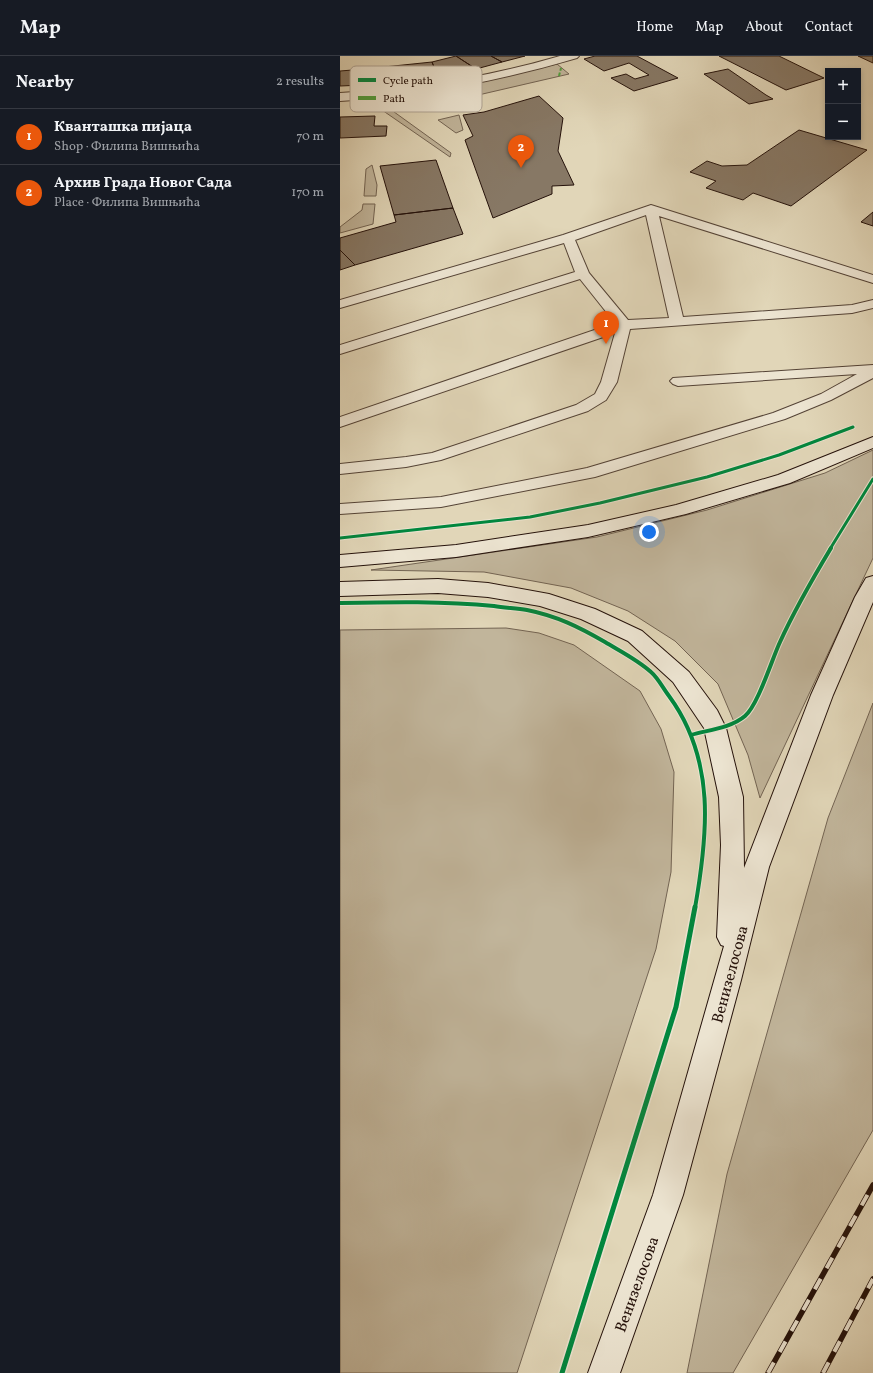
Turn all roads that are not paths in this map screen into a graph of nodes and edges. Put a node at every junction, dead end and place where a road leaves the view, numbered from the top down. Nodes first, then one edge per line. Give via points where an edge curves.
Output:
1 (574, 56) edge
2 (482, 79) edge
3 (350, 96) edge
4 (340, 97) edge
5 (651, 209) junction
6 (568, 238) junction
7 (583, 274) junction
8 (873, 279) edge
9 (340, 304) edge
10 (873, 304) edge
11 (678, 320) junction
12 (624, 325) junction
13 (340, 350) edge
14 (873, 371) edge
15 (678, 381) dead end
16 (340, 422) edge
17 (873, 442) edge
18 (340, 469) edge
19 (340, 509) edge
20 (340, 561) edge
21 (873, 583) edge
22 (340, 588) edge
23 (873, 618) edge
24 (846, 641) junction
25 (728, 980) junction
26 (604, 1373) edge

1 - 2 main road
3 - 4 main road
5 - 6 lane
5 - 8 lane
5 - 11 lane
6 - 7 lane
6 - 9 lane
7 - 12 lane
7 - 13 lane
10 - 11 lane via 852,309
11 - 12 lane
12 - 16 lane
12 - 18 lane via 609,382 601,397 582,408 435,457
14 - 15 lane
14 - 19 lane via 826,397 779,416 589,473 441,502
17 - 20 main road via 784,480 679,510 588,531 456,551
21 - 24 main road, Венизелосова
22 - 25 main road via 438,586 488,590 542,599 588,614 635,636 681,677 715,728 731,797 733,845
23 - 24 main road
24 - 25 main road, Венизелосова via 822,694 757,867
25 - 26 main road, Венизелосова via 668,1195

